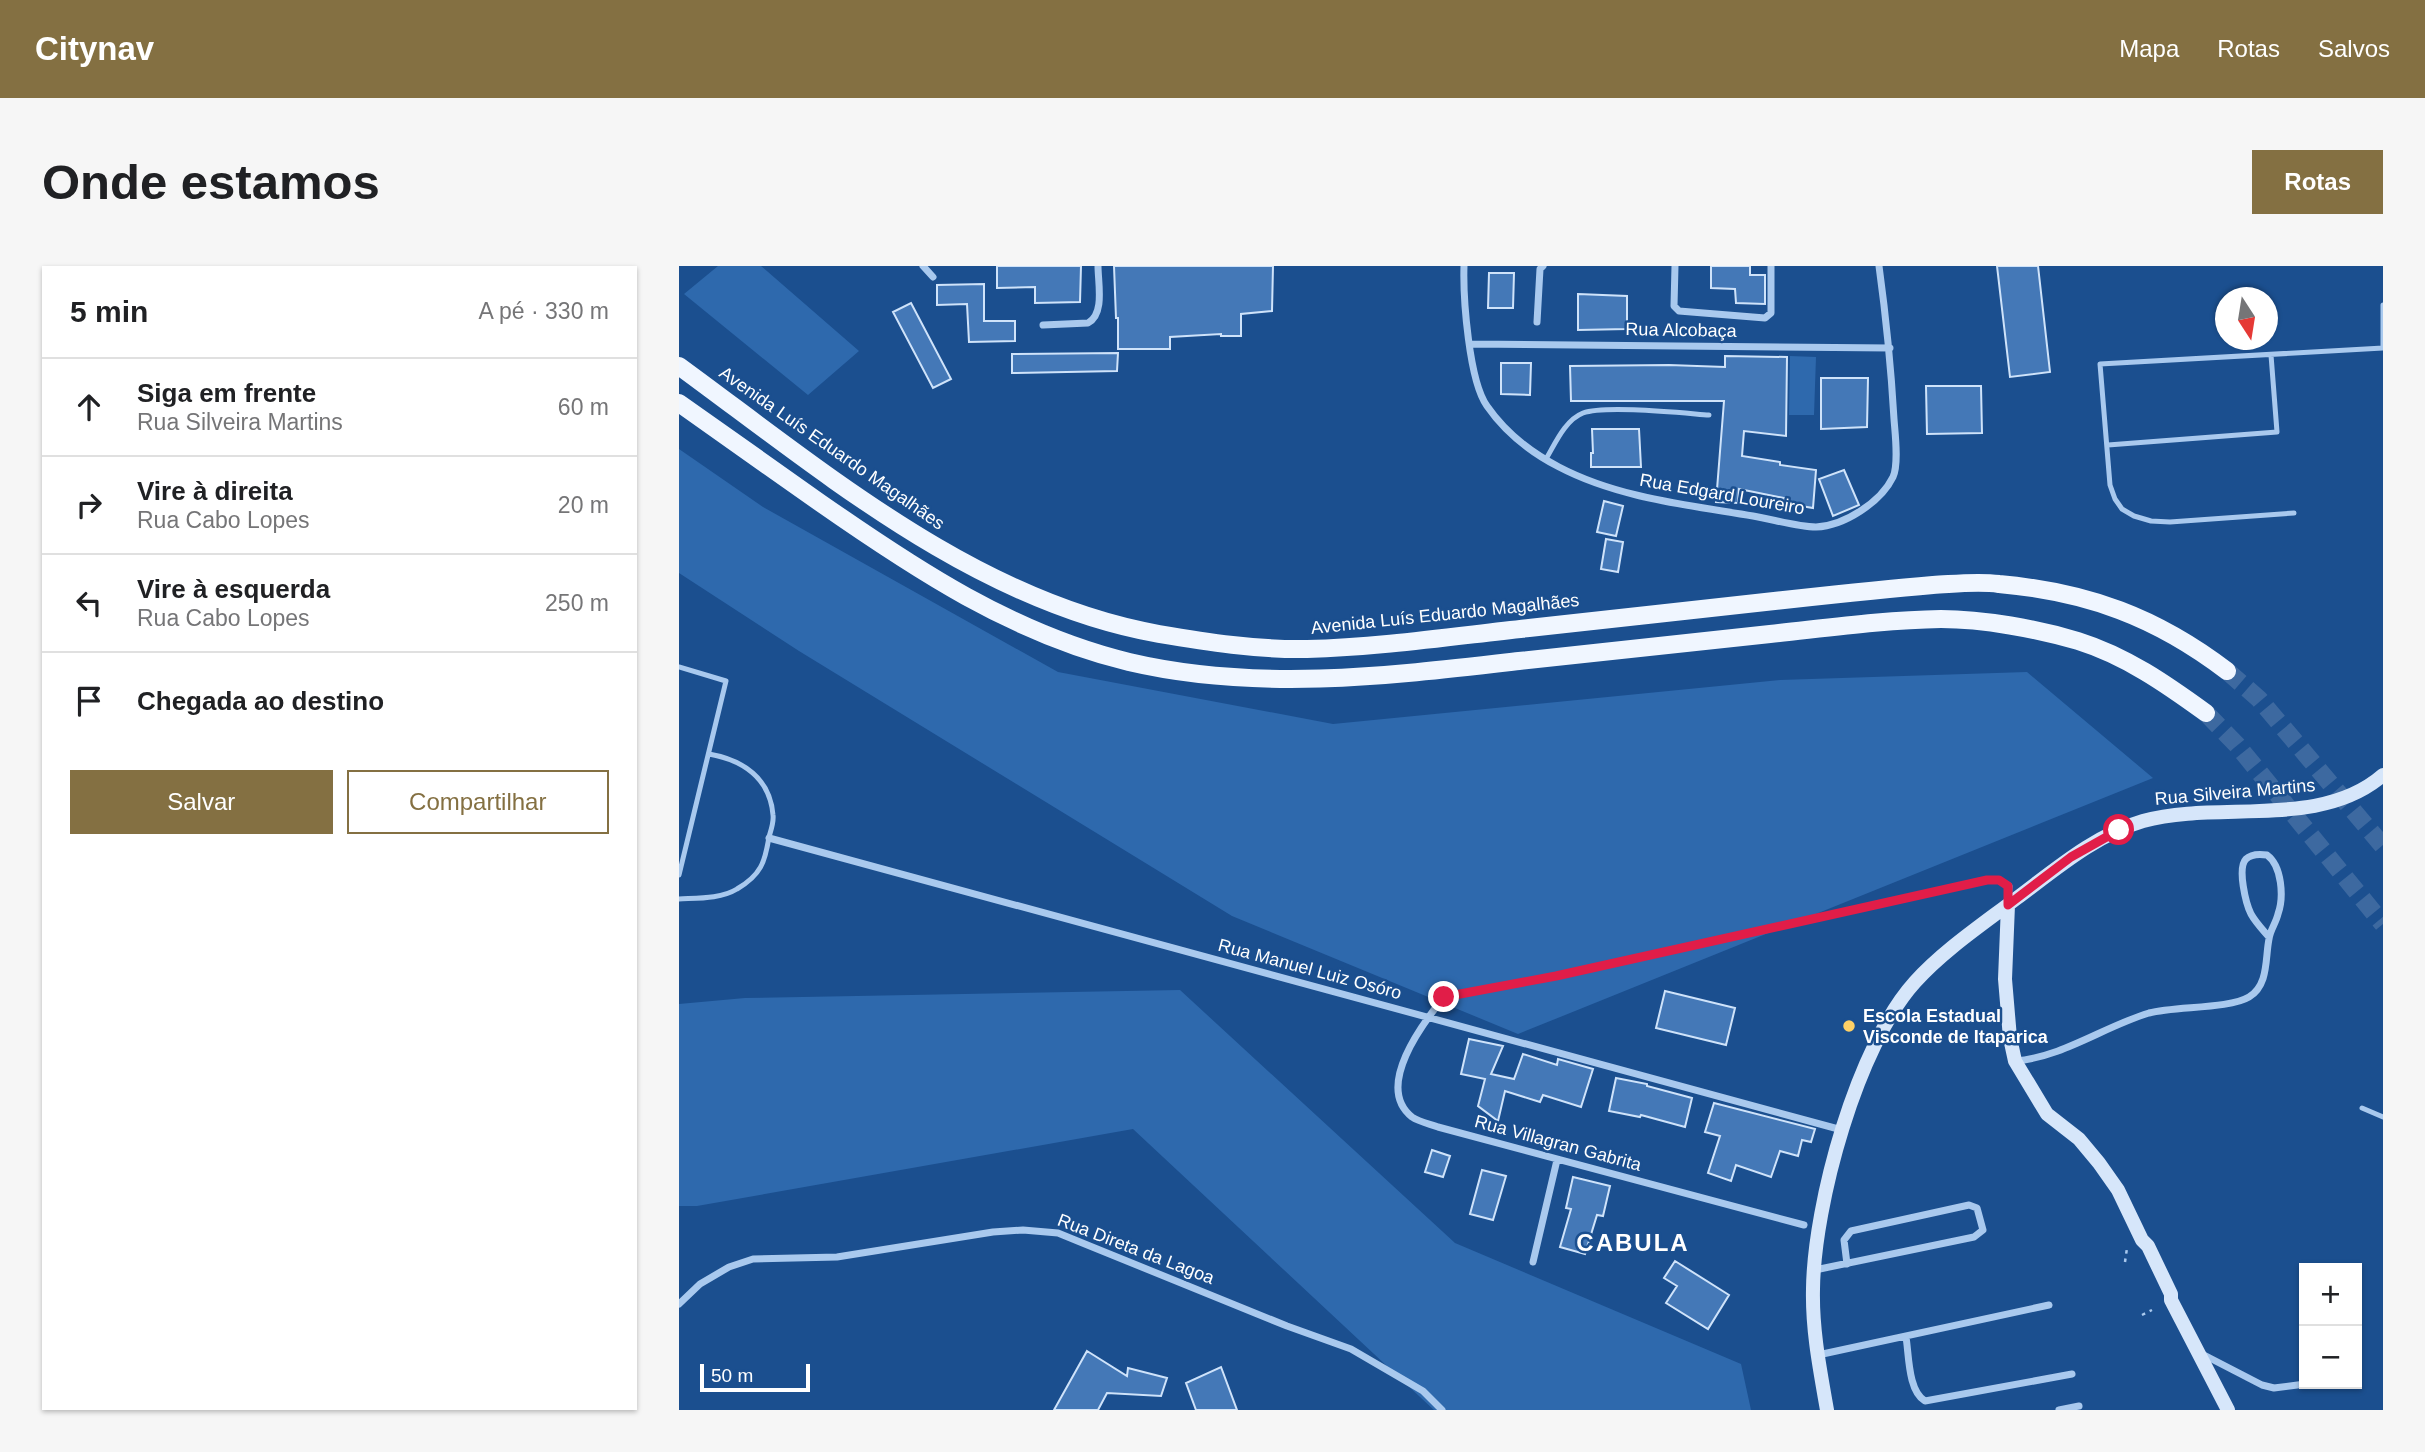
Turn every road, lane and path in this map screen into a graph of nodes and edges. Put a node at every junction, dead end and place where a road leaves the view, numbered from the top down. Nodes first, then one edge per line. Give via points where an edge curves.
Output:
1 (923, 266) edge
2 (1098, 266) edge
3 (1464, 266) edge
4 (1543, 266) edge
5 (1675, 266) edge
6 (1771, 266) edge
7 (1879, 266) edge
8 (933, 276) dead end
9 (2383, 306) edge
10 (1537, 322) dead end
11 (1042, 326) dead end
12 (1471, 344) junction
13 (1890, 348) junction
14 (2383, 348) edge
15 (2271, 355) junction
16 (679, 366) edge
17 (679, 403) edge
18 (1709, 415) dead end
19 (2108, 444) junction
20 (1546, 459) junction
21 (2294, 513) dead end
22 (679, 667) edge
23 (2228, 671) tunnel mouth
24 (2206, 713) tunnel mouth
25 (709, 754) junction
26 (2383, 775) edge
27 (769, 838) junction
28 (679, 875) edge
29 (679, 899) edge
30 (2008, 905) junction
31 (2269, 937) junction
32 (1427, 1017) junction
33 (2015, 1061) junction
34 (2362, 1108) dead end
35 (2383, 1117) edge
36 (1842, 1130) junction
37 (1557, 1160) junction
38 (1804, 1225) dead end
39 (2127, 1248) dead end
40 (1533, 1262) dead end
41 (2125, 1262) dead end
42 (1847, 1264) junction
43 (1813, 1270) junction
44 (679, 1304) edge
45 (2049, 1305) dead end
46 (2152, 1310) dead end
47 (2143, 1315) dead end
48 (1906, 1337) junction
49 (2198, 1352) junction
50 (1818, 1355) junction
51 (2072, 1374) dead end
52 (2299, 1385) edge
53 (2080, 1406) dead end
54 (1442, 1410) edge
55 (1827, 1410) edge
56 (2059, 1410) edge
57 (2228, 1410) edge

1 - 8 street
2 - 11 street via 1098,310 1093,321
3 - 12 street, Rua Edgard Loureiro
4 - 10 street
5 - 6 street via 1674,306 1679,311 1765,318 1773,305
7 - 13 street, Rua Edgard Loureiro
9 - 14 lane
12 - 13 street, Rua Alcobaça
12 - 20 street, Rua Edgard Loureiro via 1485,403 1506,430
13 - 20 street, Rua Edgard Loureiro via 1894,475 1876,499 1845,520 1816,527 1650,498 1597,484
14 - 15 lane
15 - 19 lane via 2277,432
15 - 19 lane via 2100,364
16 - 23 main road, Avenida Luís Eduardo Magalhães via 857,495 965,564 1082,614 1155,634 1229,644 1328,648 1897,588 1994,583 2112,606 2155,624
17 - 24 main road via 900,558 984,607 1033,630 1129,662 1251,680 1308,679 1434,671 1945,619 2026,628 2080,642 2153,676
18 - 20 lane via 1584,413 1566,427
19 - 21 lane via 2115,499 2134,516 2170,522
22 - 25 lane via 726,681
25 - 27 lane via 751,770 769,796 773,818
25 - 28 lane
26 - 30 main road, Rua Silveira Martins via 2354,793 2302,808 2182,814 2140,822 2087,846
27 - 29 lane via 767,856 758,872 736,890
27 - 32 street, Rua Manuel Luiz Osóro
30 - 32 street via 2008,886 1987,880 1444,997
30 - 33 main road via 2005,979
30 - 36 main road, Rua Silveira Martins via 1937,961 1891,1013
31 - 31 street via 2279,914 2280,886 2273,859 2261,854 2248,857 2242,870 2248,908
31 - 33 street via 2261,981 2246,999 2151,1013 2038,1059
32 - 36 street, Rua Manuel Luiz Osóro
32 - 37 street, Rua Villagran Gabrita via 1402,1064 1397,1086 1412,1117
33 - 49 main road via 2047,1114 2079,1139 2118,1190 2166,1297
34 - 35 lane
36 - 43 main road, Rua Silveira Martins
37 - 38 street, Rua Villagran Gabrita
37 - 40 street
39 - 41 path
42 - 42 street via 1977,1236 1983,1230 1977,1208 1969,1205 1851,1231 1843,1240
42 - 43 street
43 - 50 main road, Rua Silveira Martins
44 - 54 street, Rua Direta da Lagoa via 700,1284 753,1259 837,1257 993,1232 1058,1233 1351,1349 1423,1391
45 - 48 street
46 - 47 path
48 - 50 street
48 - 51 street via 1914,1386 1925,1401
49 - 52 street via 2262,1385
49 - 57 main road
50 - 55 main road, Rua Silveira Martins
53 - 56 street

